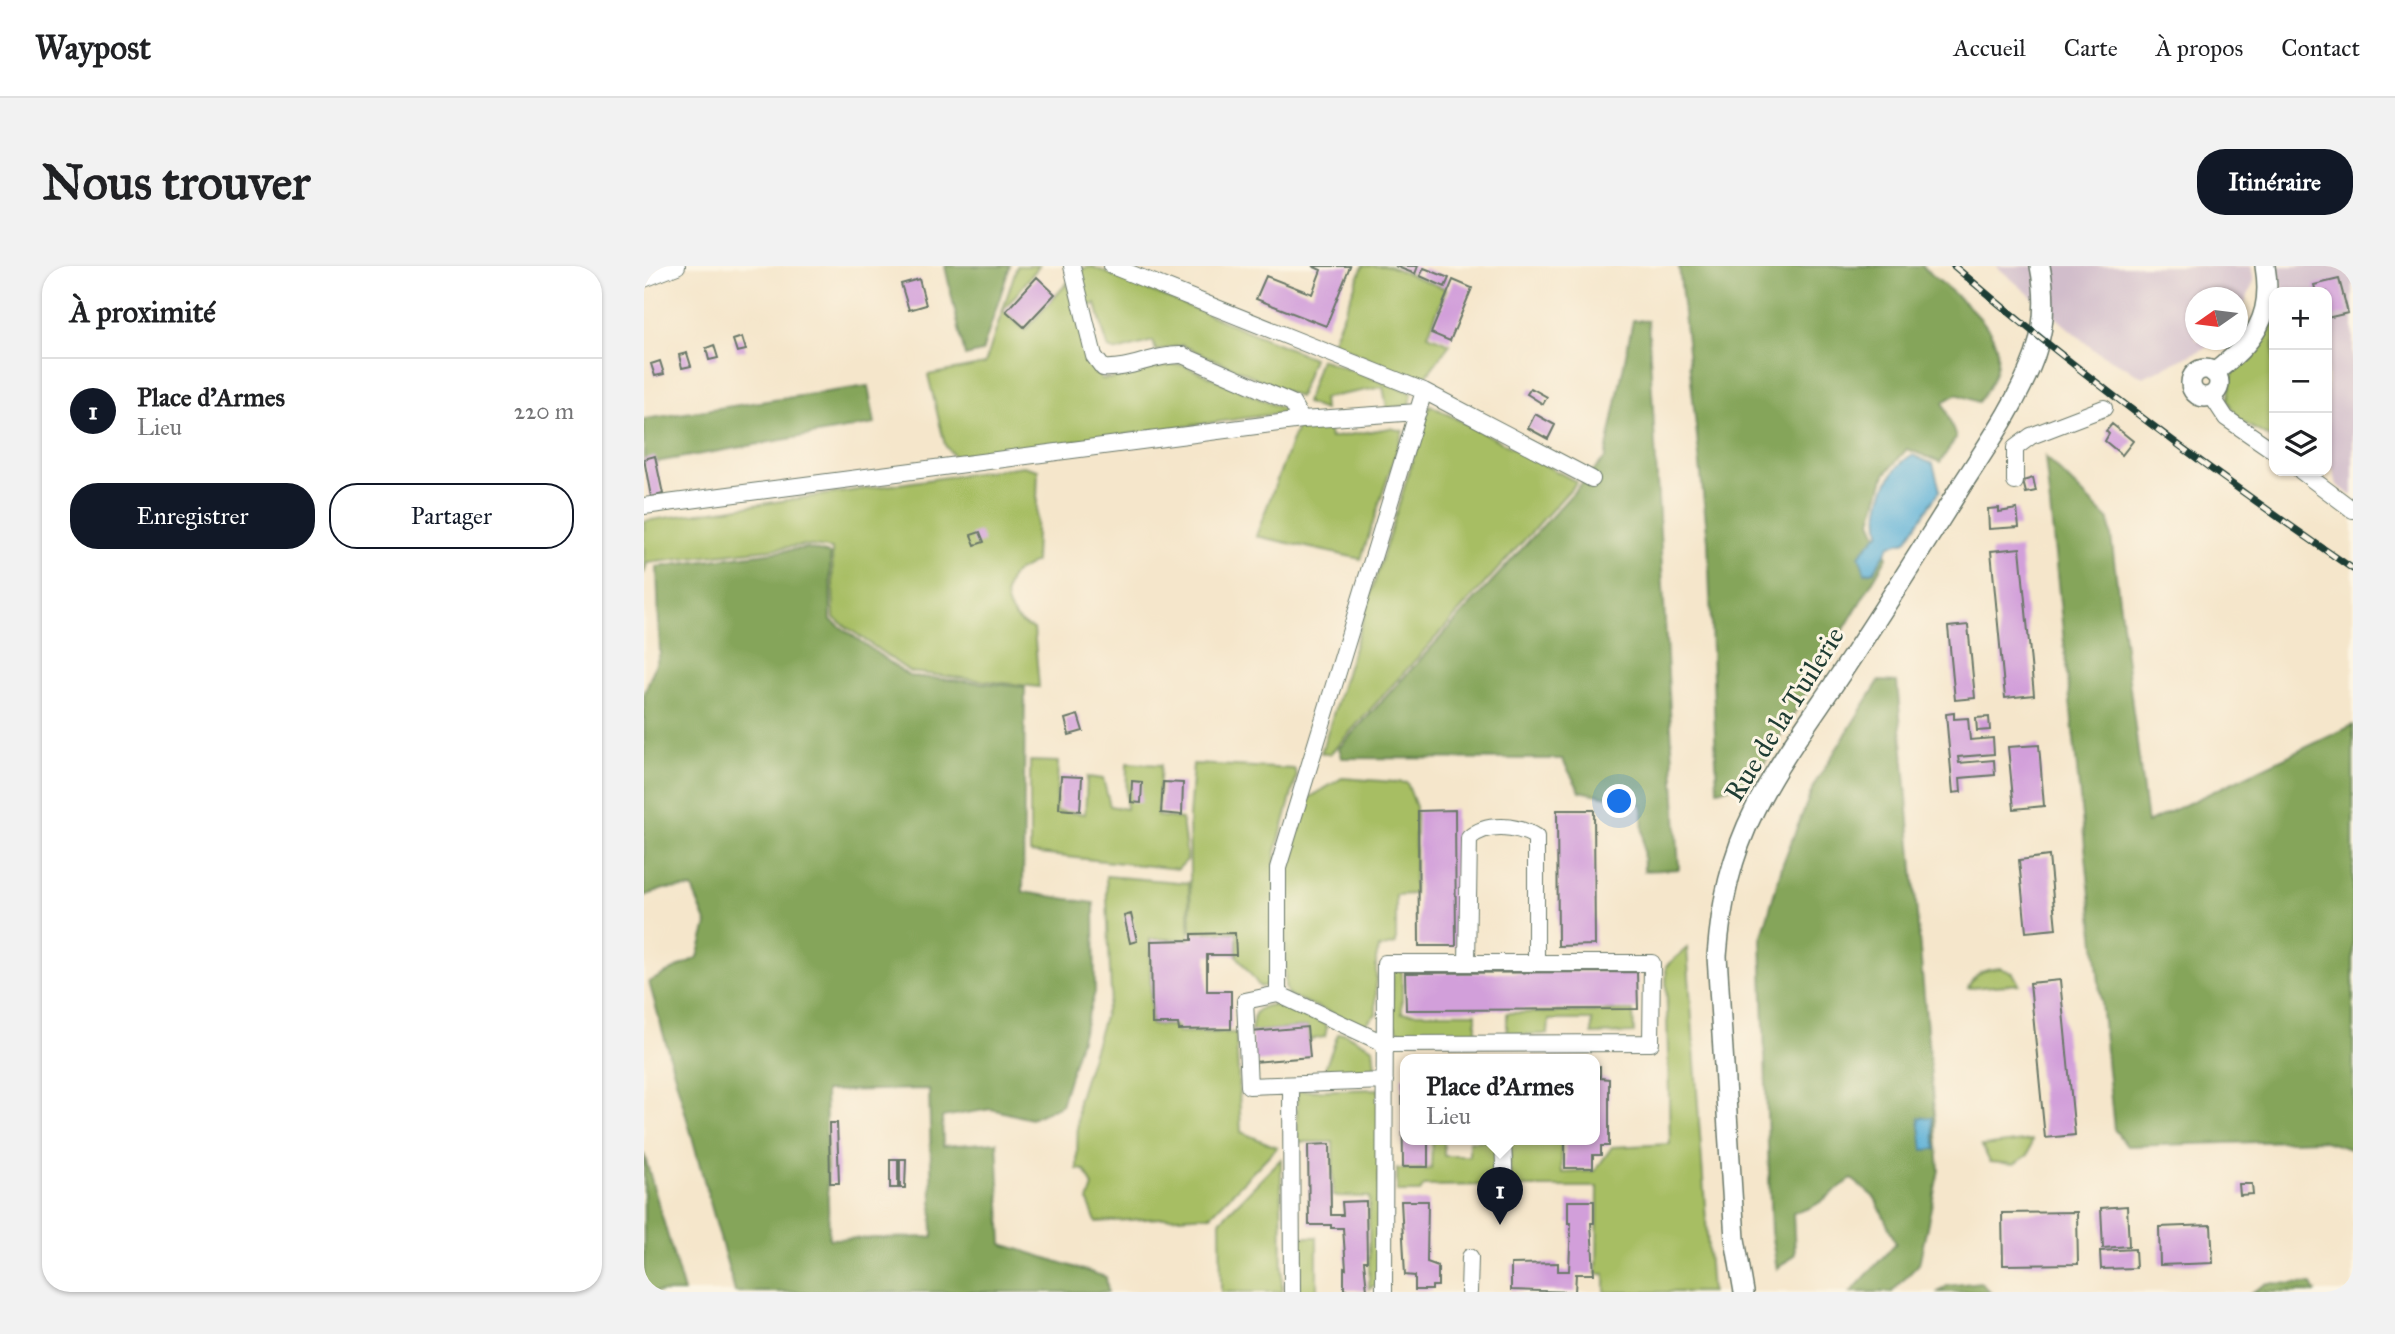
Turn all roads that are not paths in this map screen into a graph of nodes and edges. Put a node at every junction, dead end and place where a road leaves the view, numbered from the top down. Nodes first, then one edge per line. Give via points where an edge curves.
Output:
1 (677, 266) edge
2 (1072, 266) edge
3 (1112, 266) edge
4 (2040, 266) edge
5 (2265, 266) edge
6 (644, 279) edge
7 (1424, 391) junction
8 (2211, 395) joint
9 (2104, 408) dead end
10 (1418, 412) junction
11 (1302, 420) junction
12 (1995, 432) junction
13 (2015, 448) junction
14 (2269, 448) edge
15 (2308, 476) edge
16 (1592, 480) dead end
17 (2015, 482) dead end
18 (644, 506) edge
19 (2353, 510) edge
20 (1467, 963) junction
21 (1536, 963) junction
22 (1278, 994) junction
23 (1385, 1044) junction
24 (1501, 1051) edge
25 (1385, 1082) junction
26 (1291, 1084) junction
27 (1503, 1145) edge
28 (1505, 1193) dead end
29 (1470, 1257) dead end
30 (1740, 1267) junction
31 (1292, 1292) edge
32 (1384, 1292) edge
33 (1469, 1292) edge
34 (1744, 1292) edge
35 (1750, 1292) edge

1 - 6 street
2 - 11 street via 1094,356 1103,368 1119,369 1182,355 1292,403
3 - 7 street
4 - 12 street, Rue de la Tuilerie via 2044,303 2040,338 2029,370
5 - 8 street via 2267,304 2257,331 2245,348 2214,373 2201,370 2193,376 2191,384 2198,395
7 - 10 street
7 - 16 street
8 - 14 street via 2226,418
9 - 13 street via 2031,436
10 - 11 street
10 - 22 street via 1279,868
11 - 18 street
12 - 13 street
12 - 30 street, Rue de la Tuilerie via 1773,776 1730,872 1720,913 1717,956
13 - 17 street
15 - 19 street
20 - 21 street
20 - 21 street via 1469,838 1480,829 1520,828 1536,837
20 - 23 street via 1385,962
21 - 24 street via 1652,963 1651,1043
22 - 23 street
22 - 26 street via 1245,1001 1249,1086
23 - 24 street
23 - 25 street
25 - 26 street
25 - 32 street
26 - 31 street
27 - 28 street
29 - 33 street
30 - 34 street, Rue de la Tuilerie
30 - 35 street, Rue de la Tuilerie

